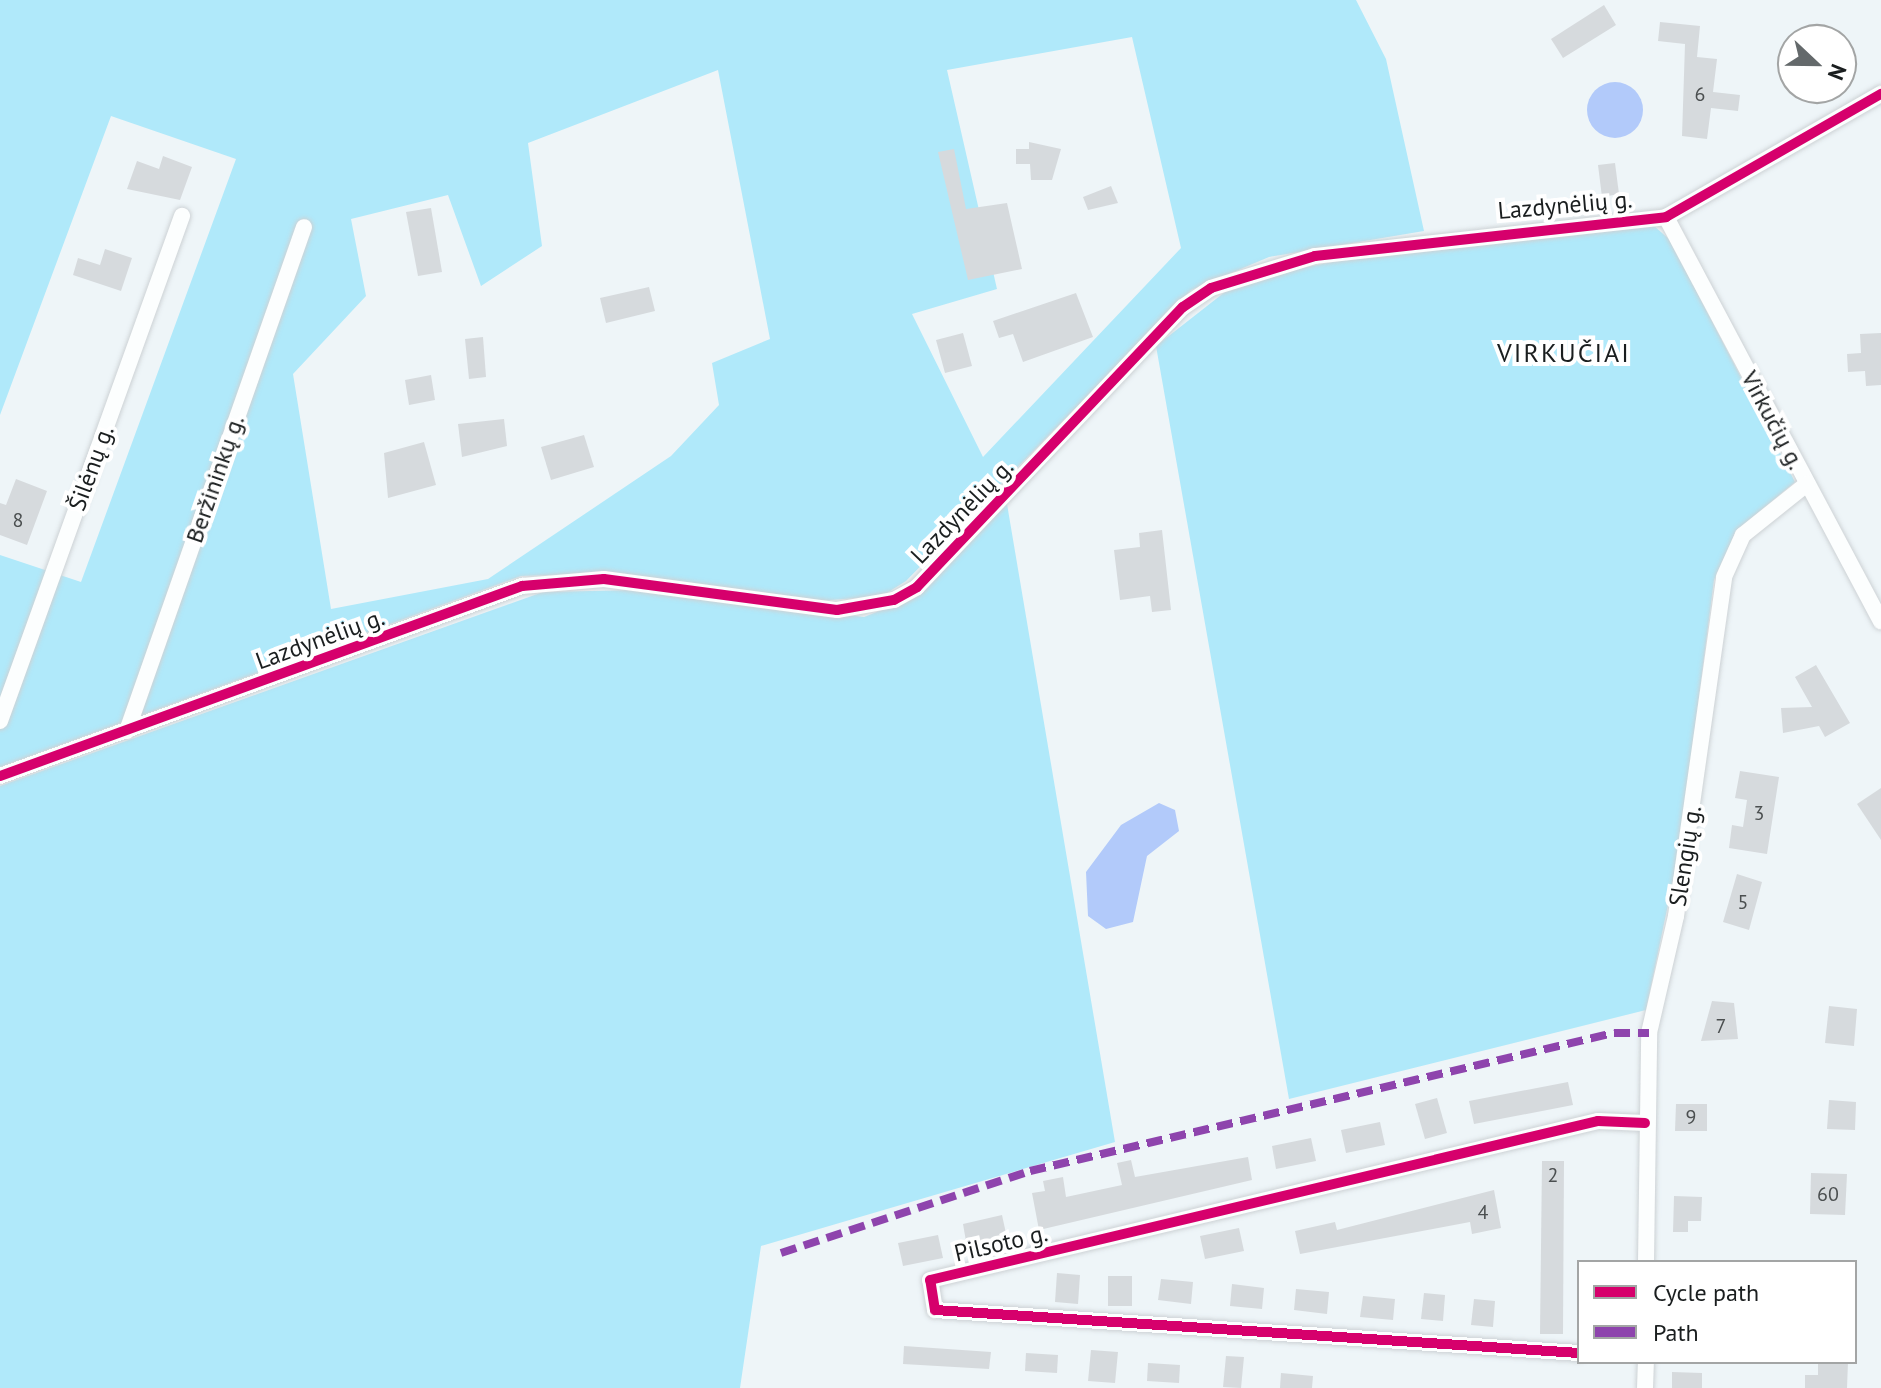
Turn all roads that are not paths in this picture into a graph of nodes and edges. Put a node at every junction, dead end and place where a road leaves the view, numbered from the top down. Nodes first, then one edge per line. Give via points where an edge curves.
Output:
1 (1881, 94) edge
2 (182, 216) dead end
3 (1666, 217) junction
4 (304, 227) dead end
5 (1807, 484) junction
6 (1881, 621) edge
7 (0, 721) edge
8 (127, 731) junction
9 (0, 776) edge
10 (1645, 1123) junction
11 (1646, 1260) edge
12 (1577, 1353) edge
13 (1646, 1364) edge
14 (1645, 1388) edge

1 - 3 street, Lazdynėlių g.
2 - 7 street, Šilėnų g.
3 - 5 street, Virkučių g.
3 - 8 street, Lazdynėlių g. via 1344,251 1211,288 1183,307 917,587 894,600 837,610 604,579 522,586
4 - 8 street, Beržininkų g.
5 - 6 street, Virkučių g.
5 - 10 street, Slengių g. via 1743,535 1724,577 1676,916 1649,1033
8 - 9 street, Lazdynėlių g.
10 - 11 street, Slengių g.
10 - 12 street, Pilsoto g. via 1598,1121 930,1280 935,1310
13 - 14 street

